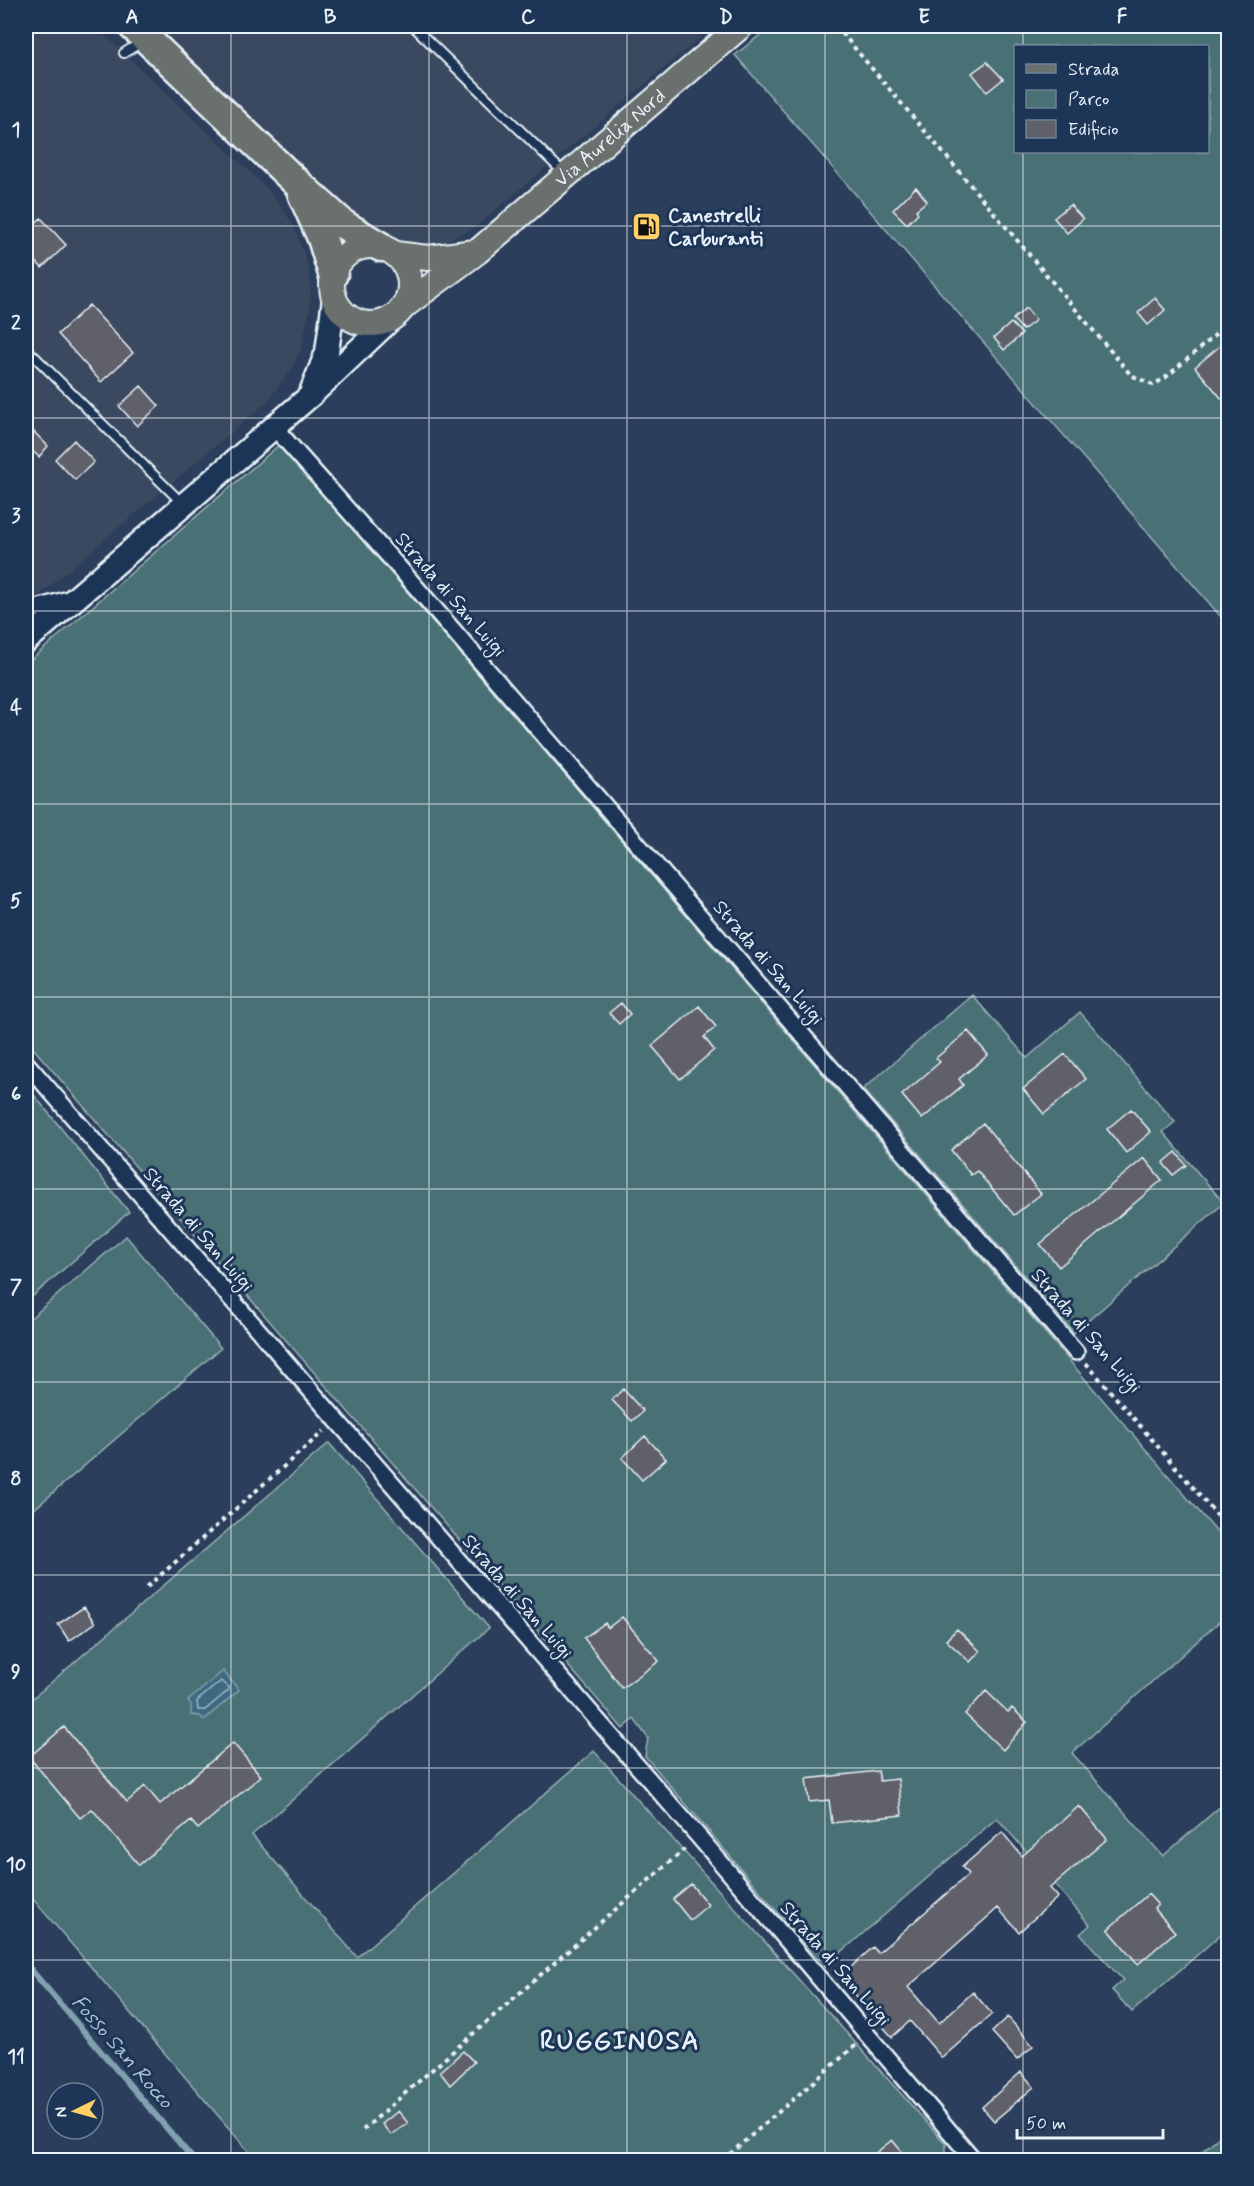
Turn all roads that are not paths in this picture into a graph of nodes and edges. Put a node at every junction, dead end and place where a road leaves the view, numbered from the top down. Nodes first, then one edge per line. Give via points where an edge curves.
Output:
1 (413, 26) edge
2 (741, 26) edge
3 (134, 39) edge
4 (567, 175) junction
5 (297, 183) junction
6 (388, 251) junction
7 (477, 252) junction
8 (333, 287) junction
9 (397, 313) junction
10 (26, 348) edge
11 (310, 396) junction
12 (274, 427) junction
13 (184, 505) junction
14 (75, 597) junction
15 (26, 611) edge
16 (26, 641) edge
17 (26, 1063) edge
18 (1076, 1352) road end
19 (974, 2160) edge

1 - 4 lane
2 - 4 main road, Via Aurelia Nord
3 - 5 highway
4 - 7 main road, Via Aurelia Nord
5 - 6 highway via 344,225
5 - 8 highway via 322,238
6 - 7 main road via 428,258
6 - 8 main road via 369,246 352,251 338,263
6 - 9 main road via 403,263 410,284
7 - 9 main road, Via Aurelia Nord
8 - 9 main road via 340,311 351,319 377,324
8 - 11 main road via 327,351
9 - 11 main road
10 - 13 lane
11 - 12 main road
12 - 13 main road
12 - 18 street, Strada di San Luigi
13 - 14 main road
14 - 15 street
14 - 16 main road
17 - 19 street, Strada di San Luigi via 699,1837

